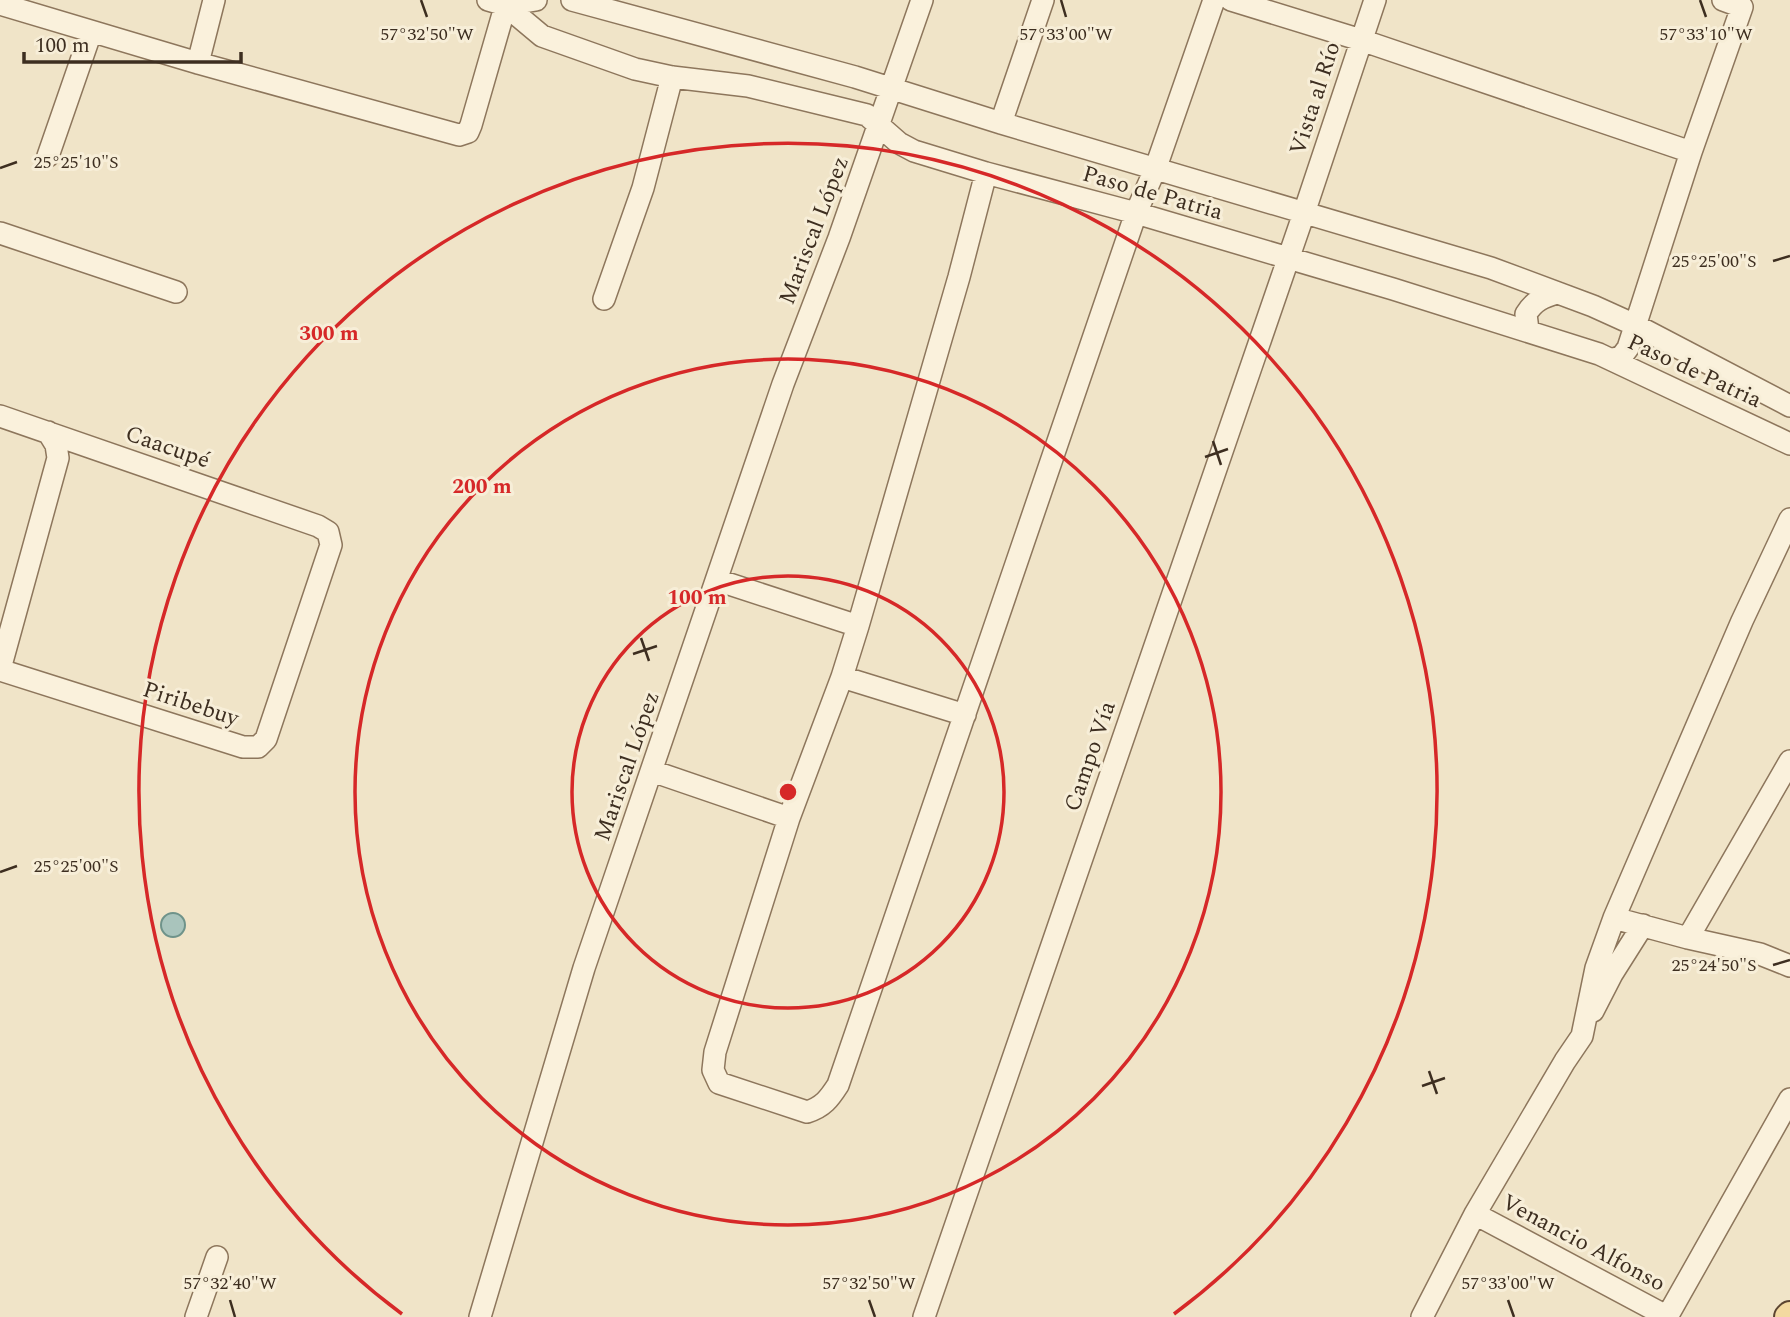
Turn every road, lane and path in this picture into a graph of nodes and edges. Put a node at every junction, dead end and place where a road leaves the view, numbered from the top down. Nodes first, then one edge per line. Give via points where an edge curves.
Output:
1 (214, 0) edge
2 (536, 0) edge
3 (572, 0) edge
4 (922, 0) edge
5 (1043, 0) edge
6 (1214, 0) edge
7 (1231, 0) edge
8 (1375, 0) edge
9 (500, 2) edge
10 (0, 4) edge
11 (1733, 4) edge
12 (91, 32) junction
13 (1361, 40) junction
14 (198, 63) junction
15 (671, 77) junction
16 (893, 88) junction
17 (1001, 123) junction
18 (880, 124) junction
19 (1691, 152) junction
20 (48, 156) dead end
21 (1156, 167) junction
22 (986, 173) junction
23 (1136, 213) junction
24 (1304, 213) junction
25 (0, 233) edge
26 (1289, 258) junction
27 (176, 292) dead end
28 (1557, 293) junction
29 (604, 299) dead end
30 (1635, 326) junction
31 (1528, 330) junction
32 (1612, 360) junction
33 (1790, 406) edge
34 (0, 416) edge
35 (48, 432) junction
36 (1790, 444) edge
37 (1790, 519) edge
38 (318, 526) joint
39 (717, 580) junction
40 (858, 626) junction
41 (0, 669) edge
42 (842, 677) junction
43 (965, 715) junction
44 (1790, 761) edge
45 (652, 771) junction
46 (789, 818) junction
47 (1614, 918) junction
48 (1643, 925) junction
49 (1688, 938) junction
50 (1790, 966) edge
51 (1583, 1032) junction
52 (1790, 1100) edge
53 (1475, 1214) junction
54 (217, 1258) dead end
55 (196, 1317) edge
56 (480, 1317) edge
57 (924, 1317) edge
58 (1422, 1317) edge
59 (1667, 1317) edge

1 - 14 street
2 - 9 street
3 - 16 street, Paso de Patria
4 - 16 street, Mariscal López
5 - 17 street
6 - 21 street
7 - 13 street
8 - 13 street, Vista al Río
9 - 14 street via 471,125 464,135
9 - 15 street, Paso de Patria via 542,36
10 - 12 street
11 - 19 street
12 - 14 street
12 - 20 street
13 - 19 street
13 - 24 street, Vista al Río
15 - 18 street, Paso de Patria via 748,86 867,115
15 - 29 street via 643,188
16 - 17 street, Paso de Patria
16 - 18 street, Mariscal López
17 - 21 street, Paso de Patria
18 - 22 street, Paso de Patria via 914,151
18 - 39 street, Mariscal López via 783,384
19 - 30 street
21 - 23 street
21 - 24 street, Paso de Patria
22 - 23 street, Paso de Patria
22 - 40 street
23 - 26 street, Paso de Patria
23 - 43 street
24 - 26 street, Campo Vía
24 - 28 street, Paso de Patria via 1491,268
25 - 27 street
26 - 31 street, Paso de Patria
26 - 57 street, Campo Vía
28 - 30 street, Paso de Patria
28 - 31 street via 1539,298 1531,306 1525,314
30 - 32 street via 1628,348
30 - 33 street, Paso de Patria
31 - 32 street, Paso de Patria
32 - 36 street, Paso de Patria
34 - 35 street, Caacupé
35 - 38 street, Caacupé
35 - 41 street via 58,458
37 - 47 street
38 - 41 street, Piribebuy via 331,538 327,562 266,739 258,747 243,747
39 - 40 street
39 - 45 street, Mariscal López
40 - 42 street
42 - 43 street
42 - 46 street
43 - 46 street via 838,1085 827,1101 807,1112 719,1083 713,1070
44 - 49 street
45 - 46 street
45 - 56 street, Mariscal López via 584,968
47 - 48 street
47 - 51 street via 1596,968
48 - 49 street
48 - 51 street
49 - 50 street via 1760,954
51 - 53 street
52 - 59 street
53 - 58 street
53 - 59 street, Venancio Alfonso
54 - 55 street

